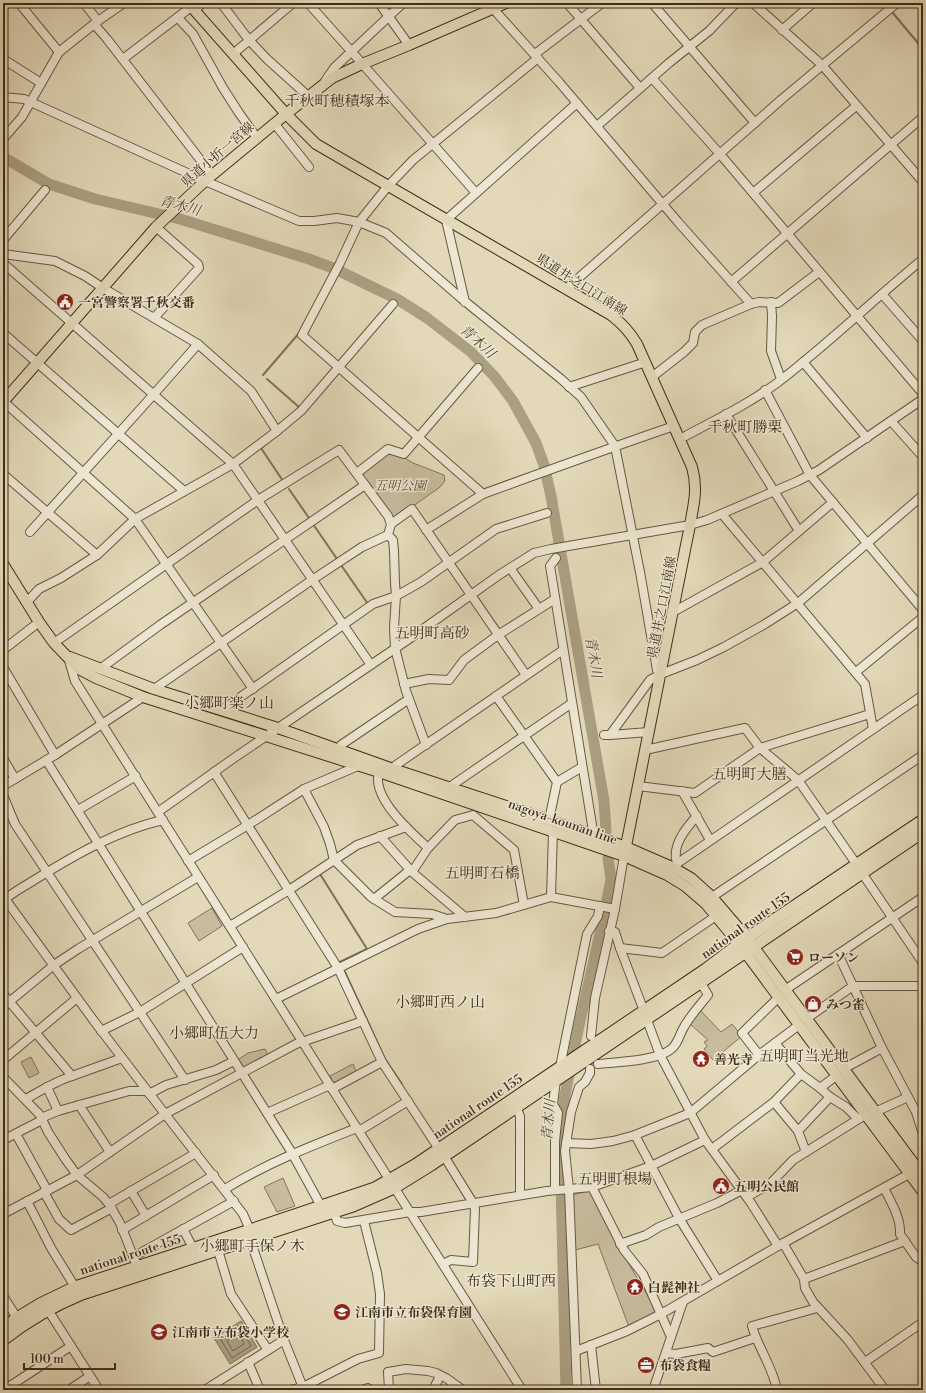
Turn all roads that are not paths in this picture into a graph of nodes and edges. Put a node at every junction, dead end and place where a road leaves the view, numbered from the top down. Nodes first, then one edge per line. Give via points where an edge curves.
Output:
1 (19, 3) edge
2 (84, 3) edge
3 (203, 3) edge
4 (221, 3) edge
5 (293, 3) edge
6 (308, 3) edge
7 (379, 3) edge
8 (403, 3) edge
9 (506, 3) edge
10 (567, 3) edge
11 (602, 3) edge
12 (652, 3) edge
13 (736, 3) edge
14 (753, 3) edge
15 (813, 3) edge
16 (897, 3) edge
17 (123, 4) edge
18 (490, 6) edge
19 (191, 7) edge
20 (388, 16) junction
21 (178, 18) junction
22 (582, 18) junction
23 (96, 23) junction
24 (782, 30) junction
25 (249, 40) junction
26 (409, 46) junction
27 (689, 47) junction
28 (351, 51) junction
29 (59, 52) junction
30 (233, 54) junction
31 (536, 56) junction
32 (3, 59) edge
33 (123, 60) junction
34 (362, 64) junction
35 (822, 65) junction
36 (652, 78) junction
37 (41, 83) junction
38 (322, 85) junction
39 (640, 88) junction
40 (308, 96) junction
41 (3, 97) edge
42 (30, 102) junction
43 (577, 103) junction
44 (856, 106) junction
45 (286, 114) junction
46 (923, 117) edge
47 (274, 123) junction
48 (755, 123) junction
49 (597, 126) junction
50 (3, 138) edge
51 (257, 138) junction
52 (432, 145) junction
53 (892, 145) junction
54 (720, 154) junction
55 (309, 167) dead end
56 (208, 178) junction
57 (923, 182) edge
58 (388, 186) junction
59 (45, 190) dead end
60 (476, 193) junction
61 (753, 193) junction
62 (662, 203) junction
63 (446, 220) junction
64 (359, 222) junction
65 (158, 225) junction
66 (787, 234) junction
67 (3, 240) edge
68 (3, 254) edge
69 (923, 258) edge
70 (3, 263) edge
71 (819, 272) junction
72 (731, 282) junction
73 (103, 288) junction
74 (566, 289) junction
75 (882, 294) junction
76 (465, 302) junction
77 (771, 302) junction
78 (393, 304) dead end
79 (751, 304) junction
80 (856, 316) junction
81 (154, 318) junction
82 (72, 323) junction
83 (3, 333) edge
84 (923, 341) edge
85 (198, 344) junction
86 (646, 362) junction
87 (803, 362) junction
88 (38, 363) junction
89 (338, 367) junction
90 (478, 368) dead end
91 (652, 377) junction
92 (781, 379) junction
93 (569, 387) junction
94 (765, 390) junction
95 (154, 394) junction
96 (923, 394) edge
97 (923, 399) edge
98 (3, 402) edge
99 (726, 414) junction
100 (891, 421) junction
101 (674, 426) junction
102 (277, 431) junction
103 (119, 434) junction
104 (418, 438) junction
105 (867, 438) junction
106 (680, 439) junction
107 (615, 446) junction
108 (923, 457) edge
109 (233, 464) junction
110 (84, 472) junction
111 (357, 473) junction
112 (3, 474) edge
113 (810, 475) junction
114 (365, 484) junction
115 (184, 491) junction
116 (774, 491) junction
117 (483, 494) junction
118 (923, 495) edge
119 (258, 500) junction
120 (833, 502) junction
121 (48, 512) junction
122 (548, 513) dead end
123 (722, 514) junction
124 (135, 519) junction
125 (391, 524) junction
126 (690, 524) junction
127 (426, 530) junction
128 (799, 531) junction
129 (30, 532) dead end
130 (632, 534) junction
131 (388, 535) junction
132 (284, 539) junction
133 (867, 543) junction
134 (97, 555) junction
135 (556, 558) dead end
136 (449, 562) junction
137 (762, 562) junction
138 (167, 563) junction
139 (3, 564) edge
140 (510, 568) junction
141 (312, 580) junction
142 (470, 594) junction
143 (396, 596) junction
144 (555, 598) junction
145 (27, 602) junction
146 (194, 602) junction
147 (798, 603) junction
148 (539, 609) junction
149 (923, 610) edge
150 (673, 612) junction
151 (923, 617) edge
152 (38, 622) junction
153 (342, 624) junction
154 (498, 634) junction
155 (54, 643) junction
156 (222, 643) junction
157 (395, 648) junction
158 (3, 650) edge
159 (564, 650) junction
160 (68, 657) junction
161 (371, 665) junction
162 (3, 667) edge
163 (100, 669) junction
164 (856, 672) junction
165 (661, 674) junction
166 (526, 675) junction
167 (404, 684) junction
168 (154, 689) junction
169 (253, 689) junction
170 (923, 695) edge
171 (496, 696) junction
172 (143, 697) junction
173 (409, 699) junction
174 (572, 703) junction
175 (222, 710) junction
176 (870, 714) junction
177 (102, 724) junction
178 (278, 728) junction
179 (873, 729) junction
180 (649, 732) junction
181 (524, 735) junction
182 (266, 736) junction
183 (426, 745) junction
184 (760, 748) junction
185 (339, 750) junction
186 (645, 750) junction
187 (55, 755) junction
188 (923, 755) edge
189 (3, 758) edge
190 (46, 760) junction
191 (358, 766) junction
192 (582, 767) junction
193 (393, 769) junction
194 (214, 772) junction
195 (379, 772) junction
196 (136, 776) junction
197 (16, 778) junction
198 (798, 780) junction
199 (557, 782) junction
200 (3, 786) edge
201 (638, 786) junction
202 (451, 788) junction
203 (304, 789) junction
204 (682, 791) junction
205 (3, 795) edge
206 (78, 810) junction
207 (490, 810) junction
208 (158, 812) junction
209 (697, 816) junction
210 (163, 820) junction
211 (549, 820) junction
212 (826, 820) junction
213 (923, 820) edge
214 (248, 826) junction
215 (486, 826) junction
216 (406, 827) junction
217 (553, 832) junction
218 (923, 832) edge
219 (380, 836) junction
220 (594, 837) junction
221 (710, 840) junction
222 (99, 844) junction
223 (428, 848) junction
224 (625, 852) junction
225 (334, 860) junction
226 (188, 861) junction
227 (675, 865) junction
228 (860, 869) junction
229 (411, 871) junction
230 (47, 873) junction
231 (198, 877) junction
232 (289, 890) junction
233 (551, 897) junction
234 (712, 897) junction
235 (923, 897) edge
236 (4, 899) edge
237 (374, 899) junction
238 (524, 905) junction
239 (607, 907) junction
240 (141, 911) junction
241 (716, 916) junction
242 (465, 917) junction
243 (892, 918) junction
244 (447, 919) junction
245 (230, 926) junction
246 (609, 931) junction
247 (92, 940) junction
248 (746, 945) junction
249 (243, 947) junction
250 (620, 948) junction
251 (838, 954) junction
252 (923, 963) edge
253 (54, 965) junction
254 (338, 968) junction
255 (186, 983) junction
256 (701, 983) junction
257 (854, 986) junction
258 (923, 986) edge
259 (3, 994) edge
260 (782, 994) junction
261 (77, 998) junction
262 (276, 999) junction
263 (6, 1004) edge
264 (140, 1012) junction
265 (646, 1015) junction
266 (363, 1021) junction
267 (803, 1022) junction
268 (101, 1031) junction
269 (36, 1032) junction
270 (591, 1036) dead end
271 (303, 1041) junction
272 (775, 1043) junction
273 (882, 1048) junction
274 (660, 1055) junction
275 (759, 1055) junction
276 (122, 1058) junction
277 (3, 1060) edge
278 (234, 1060) junction
279 (382, 1062) junction
280 (598, 1064) tunnel mouth
281 (590, 1069) dead end
282 (840, 1072) junction
283 (559, 1073) junction
284 (242, 1074) junction
285 (801, 1074) junction
286 (72, 1076) junction
287 (3, 1077) edge
288 (185, 1080) junction
289 (331, 1087) junction
290 (47, 1088) junction
291 (820, 1088) junction
292 (148, 1093) junction
293 (908, 1097) junction
294 (830, 1098) junction
295 (26, 1100) junction
296 (408, 1101) junction
297 (774, 1102) junction
298 (78, 1105) junction
299 (516, 1107) junction
300 (58, 1111) junction
301 (919, 1111) edge
302 (267, 1113) junction
303 (690, 1113) junction
304 (165, 1114) junction
305 (866, 1115) junction
306 (42, 1119) junction
307 (358, 1130) junction
308 (798, 1131) junction
309 (16, 1134) junction
310 (923, 1134) edge
311 (635, 1135) junction
312 (3, 1140) edge
313 (705, 1140) junction
314 (566, 1143) junction
315 (712, 1149) junction
316 (110, 1152) junction
317 (441, 1152) junction
318 (806, 1152) junction
319 (196, 1153) junction
320 (292, 1153) junction
321 (651, 1166) junction
322 (918, 1171) edge
323 (77, 1174) junction
324 (214, 1175) junction
325 (392, 1184) junction
326 (592, 1187) junction
327 (884, 1188) junction
328 (225, 1189) junction
329 (567, 1189) junction
330 (556, 1190) junction
331 (742, 1190) junction
332 (46, 1191) junction
333 (131, 1191) junction
334 (923, 1192) edge
335 (520, 1195) junction
336 (747, 1197) junction
337 (27, 1201) junction
338 (234, 1201) junction
339 (473, 1203) junction
340 (110, 1206) junction
341 (321, 1206) junction
342 (334, 1212) junction
343 (410, 1212) junction
344 (3, 1214) edge
345 (146, 1216) junction
346 (679, 1218) junction
347 (364, 1221) junction
348 (182, 1229) junction
349 (122, 1230) junction
350 (250, 1235) junction
351 (905, 1241) junction
352 (620, 1244) junction
353 (780, 1245) junction
354 (193, 1248) junction
355 (218, 1250) junction
356 (135, 1261) junction
357 (923, 1262) edge
358 (443, 1264) junction
359 (804, 1279) junction
360 (718, 1281) junction
361 (75, 1287) junction
362 (3, 1296) edge
363 (683, 1302) junction
364 (817, 1308) junction
365 (48, 1310) junction
366 (662, 1314) junction
367 (17, 1318) junction
368 (923, 1322) edge
369 (3, 1329) edge
370 (671, 1337) junction
371 (755, 1338) junction
372 (3, 1340) edge
373 (284, 1340) junction
374 (591, 1345) junction
375 (71, 1346) junction
376 (268, 1350) junction
377 (576, 1351) junction
378 (666, 1352) junction
379 (248, 1362) junction
380 (864, 1362) junction
381 (90, 1376) junction
382 (440, 1376) junction
383 (6, 1387) edge
384 (303, 1389) edge
385 (68, 1390) edge
386 (99, 1390) edge
387 (205, 1390) edge
388 (260, 1390) edge
389 (290, 1390) edge
390 (363, 1390) edge
391 (370, 1390) edge
392 (389, 1390) edge
393 (433, 1390) edge
394 (463, 1390) edge
395 (522, 1390) edge
396 (577, 1390) edge
397 (596, 1390) edge
398 (653, 1390) edge
399 (777, 1390) edge
400 (885, 1390) edge

1 - 29 street
2 - 23 street
3 - 19 street
4 - 25 street
5 - 25 street
6 - 28 street
7 - 20 street
8 - 20 street
9 - 18 main road, 県道小折一宮線
10 - 22 street
11 - 22 street
12 - 27 street
13 - 27 street
14 - 24 street
15 - 24 street
16 - 35 street
17 - 23 street
18 - 26 main road, 県道小折一宮線
18 - 31 street
19 - 21 street
19 - 30 main road, 県道井之口江南線
20 - 26 street
20 - 28 street
21 - 33 street
21 - 51 street via 193,34 223,88
22 - 31 street
22 - 39 street
23 - 29 street
23 - 33 street
24 - 35 street
25 - 30 street
25 - 40 street
26 - 34 main road, 県道小折一宮線
27 - 36 street
27 - 48 street
28 - 34 street
28 - 38 street
29 - 37 street
30 - 45 main road, 県道井之口江南線
31 - 43 street
31 - 52 street
32 - 37 street
33 - 56 street
34 - 38 main road, 県道小折一宮線
34 - 52 street
35 - 44 street
35 - 48 street
36 - 39 street
36 - 54 street
37 - 42 street
38 - 40 main road, 県道小折一宮線
39 - 49 street
40 - 45 main road, 県道小折一宮線
41 - 42 street
42 - 50 street via 22,117
42 - 56 street
43 - 49 street
43 - 60 street
44 - 53 street
44 - 61 street
45 - 47 main road, 県道小折一宮線
45 - 58 main road, 県道井之口江南線 via 316,144
46 - 53 street
47 - 51 main road, 県道小折一宮線
47 - 55 street
48 - 54 street
49 - 62 street
51 - 56 main road, 県道小折一宮線
52 - 58 street
52 - 60 street
53 - 57 street
53 - 66 street
54 - 61 street
54 - 62 street
56 - 64 street via 299,221 337,218
56 - 65 main road, 県道小折一宮線
58 - 63 main road, 県道井之口江南線
58 - 64 street
59 - 67 street
60 - 63 street
61 - 66 street
62 - 72 street
62 - 74 street
63 - 74 main road, 県道井之口江南線
63 - 76 street
64 - 76 street via 386,233
64 - 89 street via 302,335
65 - 73 main road, 県道小折一宮線
65 - 81 street via 198,264 199,268
66 - 71 street
66 - 72 street
68 - 73 street via 55,261 86,276
69 - 75 street
70 - 82 street
71 - 77 street via 778,303
71 - 80 street
72 - 79 street
73 - 81 street
73 - 82 main road, 県道小折一宮線
74 - 86 main road, 県道井之口江南線 via 622,323 638,344
75 - 80 street
75 - 84 street
76 - 93 street
77 - 79 street
77 - 92 street via 771,351
78 - 89 street
79 - 91 street via 702,326 695,332 693,343
80 - 87 street
80 - 96 street
81 - 85 street
82 - 88 main road, 県道小折一宮線
82 - 95 street
83 - 88 street
85 - 95 street
85 - 102 street via 251,391
86 - 91 main road, 県道井之口江南線
86 - 93 street
87 - 92 street
87 - 105 street
88 - 98 main road, 県道小折一宮線
88 - 103 street
89 - 102 street via 301,411
89 - 104 street
90 - 104 street
91 - 101 main road, 県道井之口江南線
92 - 94 street
93 - 107 street via 581,398
94 - 99 street
94 - 113 street
95 - 103 street
95 - 109 street
97 - 100 street
98 - 110 street
99 - 106 street
99 - 116 street
100 - 105 street
100 - 108 street
101 - 106 main road, 県道井之口江南線
101 - 107 street
102 - 109 street
103 - 110 street
103 - 115 street
104 - 111 street via 404,454 388,449
104 - 117 street
105 - 113 street
106 - 126 main road, 県道井之口江南線 via 695,476 696,489
107 - 117 street
107 - 130 street
109 - 115 street
109 - 119 street
110 - 121 street
110 - 124 street
111 - 114 street
111 - 119 street via 339,450
112 - 121 street
113 - 116 street
113 - 120 street
114 - 125 street
114 - 132 street
115 - 124 street
116 - 123 street
116 - 128 street
117 - 127 street
118 - 133 street
119 - 132 street
119 - 138 street
120 - 128 street
120 - 133 street
121 - 129 street
121 - 134 street
122 - 136 street via 496,529
123 - 126 street
123 - 137 street
124 - 134 street
124 - 138 street
125 - 127 street via 412,510
125 - 131 street
126 - 130 street
126 - 150 main road, 県道井之口江南線
127 - 136 street
128 - 137 street
130 - 140 street via 534,553
130 - 165 street via 657,670
131 - 141 street via 362,547
131 - 143 street via 393,540
132 - 141 street
132 - 146 street
133 - 147 street
133 - 149 street
134 - 145 street via 39,589
135 - 144 street via 550,566
136 - 142 street
136 - 143 street
137 - 147 street
137 - 150 street
138 - 146 street
138 - 155 street
139 - 145 main road, nagoya-kounan line
140 - 142 street
140 - 148 street
141 - 153 street
141 - 156 street
142 - 154 street
142 - 157 street
143 - 153 street via 373,604
143 - 157 street
144 - 148 street
144 - 159 street
145 - 152 main road, nagoya-kounan line
146 - 156 street
146 - 163 street
147 - 164 street
147 - 165 street via 724,647
148 - 154 street
150 - 165 main road, 県道井之口江南線
151 - 164 street
152 - 155 main road, nagoya-kounan line
152 - 158 street
153 - 161 street
153 - 169 street
154 - 166 street
154 - 167 street via 464,660 448,680 429,679
155 - 160 main road, nagoya-kounan line
156 - 168 street
156 - 169 street
157 - 161 street
157 - 167 street
159 - 166 street
159 - 174 street
160 - 163 main road, nagoya-kounan line
160 - 172 main road, nagoya-kounan line via 79,669
160 - 177 street via 75,681
161 - 178 street
162 - 187 street
163 - 168 main road, nagoya-kounan line
164 - 176 street via 865,684
165 - 180 main road, 県道井之口江南線
165 - 180 street via 650,680 607,735
166 - 171 street
167 - 173 street
168 - 175 main road, nagoya-kounan line
169 - 175 street
170 - 179 street
171 - 181 street
171 - 183 street
172 - 177 street
172 - 182 main road, nagoya-kounan line
173 - 183 street
173 - 185 street via 341,746
174 - 181 street
174 - 192 street
175 - 178 main road, nagoya-kounan line
176 - 179 street
176 - 184 street
177 - 187 street
177 - 196 street
178 - 182 street
178 - 185 main road, nagoya-kounan line
179 - 198 street
180 - 186 main road, 県道井之口江南線
181 - 199 street
181 - 202 street
182 - 191 main road, nagoya-kounan line
182 - 194 street
183 - 193 street
184 - 186 street via 745,728
184 - 198 street
184 - 204 street via 695,793
185 - 193 main road, nagoya-kounan line
186 - 201 main road, 県道井之口江南線
187 - 190 street
188 - 212 street
189 - 197 street
190 - 197 street
190 - 206 street
191 - 195 main road, nagoya-kounan line
191 - 203 street
192 - 199 street
192 - 220 street
193 - 202 main road, nagoya-kounan line
194 - 208 street
194 - 214 street
195 - 207 main road, nagoya-kounan line
195 - 216 street via 377,780 382,794
196 - 206 street
196 - 208 street
197 - 200 street
198 - 212 street
198 - 221 street
199 - 211 street
201 - 204 street
201 - 224 main road, 県道井之口江南線
202 - 211 main road, nagoya-kounan line
203 - 214 street
203 - 225 street via 324,827
204 - 209 street
205 - 230 street via 14,824
206 - 222 street
207 - 215 street
207 - 217 main road, nagoya-kounan line
208 - 210 street
209 - 221 street
209 - 227 street via 679,841 674,855
210 - 222 street via 149,823
210 - 226 street
211 - 220 main road, nagoya-kounan line
212 - 228 street
212 - 234 street
213 - 228 highway, national route 155
214 - 226 street
214 - 232 street
215 - 223 street via 473,815 455,820
215 - 238 street via 514,850
216 - 219 street
216 - 223 street
217 - 224 main road, nagoya-kounan line
217 - 233 street
218 - 228 highway, national route 155
219 - 225 street via 357,845
219 - 229 street
220 - 224 main road, nagoya-kounan line
221 - 227 street
222 - 230 street
222 - 240 street
223 - 229 street
224 - 227 main road, nagoya-kounan line
224 - 239 street
224 - 241 main road, nagoya-kounan line via 685,886
225 - 232 street
225 - 237 street
226 - 231 street
227 - 234 main road, nagoya-kounan line
228 - 243 street
228 - 248 highway, national route 155
229 - 237 street
229 - 242 street
230 - 236 street
230 - 247 street
231 - 240 street
231 - 245 street
232 - 245 street
232 - 254 street
233 - 238 street
233 - 239 street
234 - 248 main road, nagoya-kounan line
235 - 243 street
236 - 253 street
237 - 244 street via 395,912 432,914
238 - 242 street via 496,913
239 - 246 street
239 - 283 street via 587,934
240 - 247 street
240 - 255 street
241 - 248 main road, nagoya-kounan line
241 - 250 street via 662,953
242 - 244 street
243 - 251 street
243 - 252 street
244 - 254 street via 418,928
245 - 249 street
246 - 250 street via 615,932
246 - 270 street via 595,998
247 - 253 street
247 - 264 street
248 - 256 highway, national route 155
248 - 260 main road, nagoya-kounan line
248 - 265 highway, national route 155 via 706,969
249 - 255 street
249 - 262 street
250 - 265 street
251 - 257 street
251 - 260 street
253 - 261 street
253 - 263 street
254 - 262 street
254 - 266 street
255 - 264 street
255 - 278 street
256 - 265 highway, national route 155
256 - 274 street via 708,995 684,1026 676,1044
257 - 258 street
257 - 267 street
257 - 273 street
259 - 263 street
260 - 267 main road, nagoya-kounan line
260 - 275 street via 742,1033
261 - 268 street
261 - 269 street
262 - 271 street
263 - 269 street
264 - 268 street
264 - 288 street
265 - 274 street
265 - 283 highway, national route 155
266 - 271 street
266 - 279 street
267 - 272 street
267 - 282 main road, nagoya-kounan line
268 - 276 street
269 - 277 street
269 - 286 street
271 - 284 street
271 - 289 street
272 - 275 street
272 - 285 street
273 - 282 street
273 - 293 street
274 - 280 street
274 - 303 street
275 - 303 street
276 - 286 street
276 - 292 street
278 - 284 street
278 - 288 street via 216,1070
279 - 289 street
279 - 296 street
281 - 314 street via 585,1082 578,1087
282 - 291 street
282 - 305 main road, nagoya-kounan line
283 - 299 highway, national route 155
283 - 317 highway, national route 155
283 - 330 street via 552,1104 558,1113 554,1141
284 - 302 street
284 - 304 street
285 - 291 street
285 - 297 street
286 - 290 street
287 - 295 street
288 - 292 street
289 - 302 street
289 - 307 street
290 - 295 street
290 - 300 street
291 - 294 street
292 - 298 street via 129,1092
292 - 304 street
293 - 301 street
293 - 305 street
294 - 305 street
294 - 308 street
295 - 306 street
296 - 307 street
296 - 317 street
297 - 308 street
297 - 315 street
298 - 300 street
298 - 316 street
299 - 317 highway, national route 155
299 - 335 street via 520,1116
300 - 306 street
301 - 310 street
302 - 320 street
303 - 311 street
303 - 313 street
304 - 316 street
304 - 319 street
305 - 318 street
305 - 322 main road, nagoya-kounan line
306 - 309 street
306 - 323 street
307 - 320 street
307 - 325 street
308 - 318 street
309 - 312 street
309 - 332 street
311 - 314 street via 591,1144
311 - 321 street
313 - 315 street
313 - 321 street
314 - 329 street
315 - 331 street
316 - 323 street
317 - 325 highway, national route 155
317 - 339 street
318 - 336 street via 793,1160 771,1183
319 - 324 street
319 - 333 street
320 - 328 street
320 - 341 street
321 - 326 street
321 - 346 street
322 - 327 street
322 - 334 main road, nagoya-kounan line
323 - 332 street
323 - 340 street via 104,1197
324 - 328 street
324 - 345 street
325 - 341 highway, national route 155
325 - 342 highway, national route 155 via 359,1203
325 - 343 street
326 - 329 street
326 - 352 street
327 - 351 street via 895,1211 900,1234
327 - 353 street
328 - 338 street
329 - 330 street
329 - 377 street
330 - 335 street
331 - 336 street
331 - 346 street via 718,1203
332 - 337 street
332 - 340 street via 59,1219 71,1230
333 - 340 street
333 - 345 street
335 - 339 street
336 - 353 street
337 - 344 street
337 - 361 street
338 - 348 street
338 - 350 street via 243,1214
339 - 343 street
339 - 358 street via 474,1262 451,1260
340 - 349 street
341 - 350 highway, national route 155
342 - 347 street via 341,1223
342 - 350 highway, national route 155
343 - 347 street
343 - 358 street
345 - 349 street
346 - 352 street via 646,1235
346 - 360 street
347 - 384 street via 380,1294 380,1354 358,1359
348 - 354 street
348 - 356 street
349 - 356 street
350 - 354 highway, national route 155
350 - 355 highway, national route 155
350 - 373 street
351 - 357 street via 916,1257
351 - 359 street
352 - 366 street via 643,1274
353 - 359 street
353 - 360 street
354 - 356 highway, national route 155
355 - 365 highway, national route 155 via 88,1292
355 - 376 street via 231,1294
356 - 361 highway, national route 155
358 - 395 street
359 - 364 street via 805,1288
360 - 363 street
361 - 367 highway, national route 155
362 - 367 street
363 - 366 street
363 - 370 street
364 - 371 street via 752,1326
364 - 380 street via 848,1340
365 - 372 highway, national route 155
365 - 375 street
366 - 370 street
366 - 374 street
367 - 369 highway, national route 155
368 - 380 street
370 - 378 street
371 - 378 street via 713,1352 708,1348 676,1354
371 - 399 street
373 - 376 street
373 - 384 street
374 - 377 street
374 - 397 street
375 - 381 street
375 - 383 street
376 - 379 street
377 - 396 street
378 - 398 street
379 - 387 street
379 - 388 street
380 - 400 street
381 - 385 street
381 - 386 street
382 - 392 street via 419,1369 388,1372
382 - 393 street
382 - 394 street
384 - 389 street
390 - 391 street

